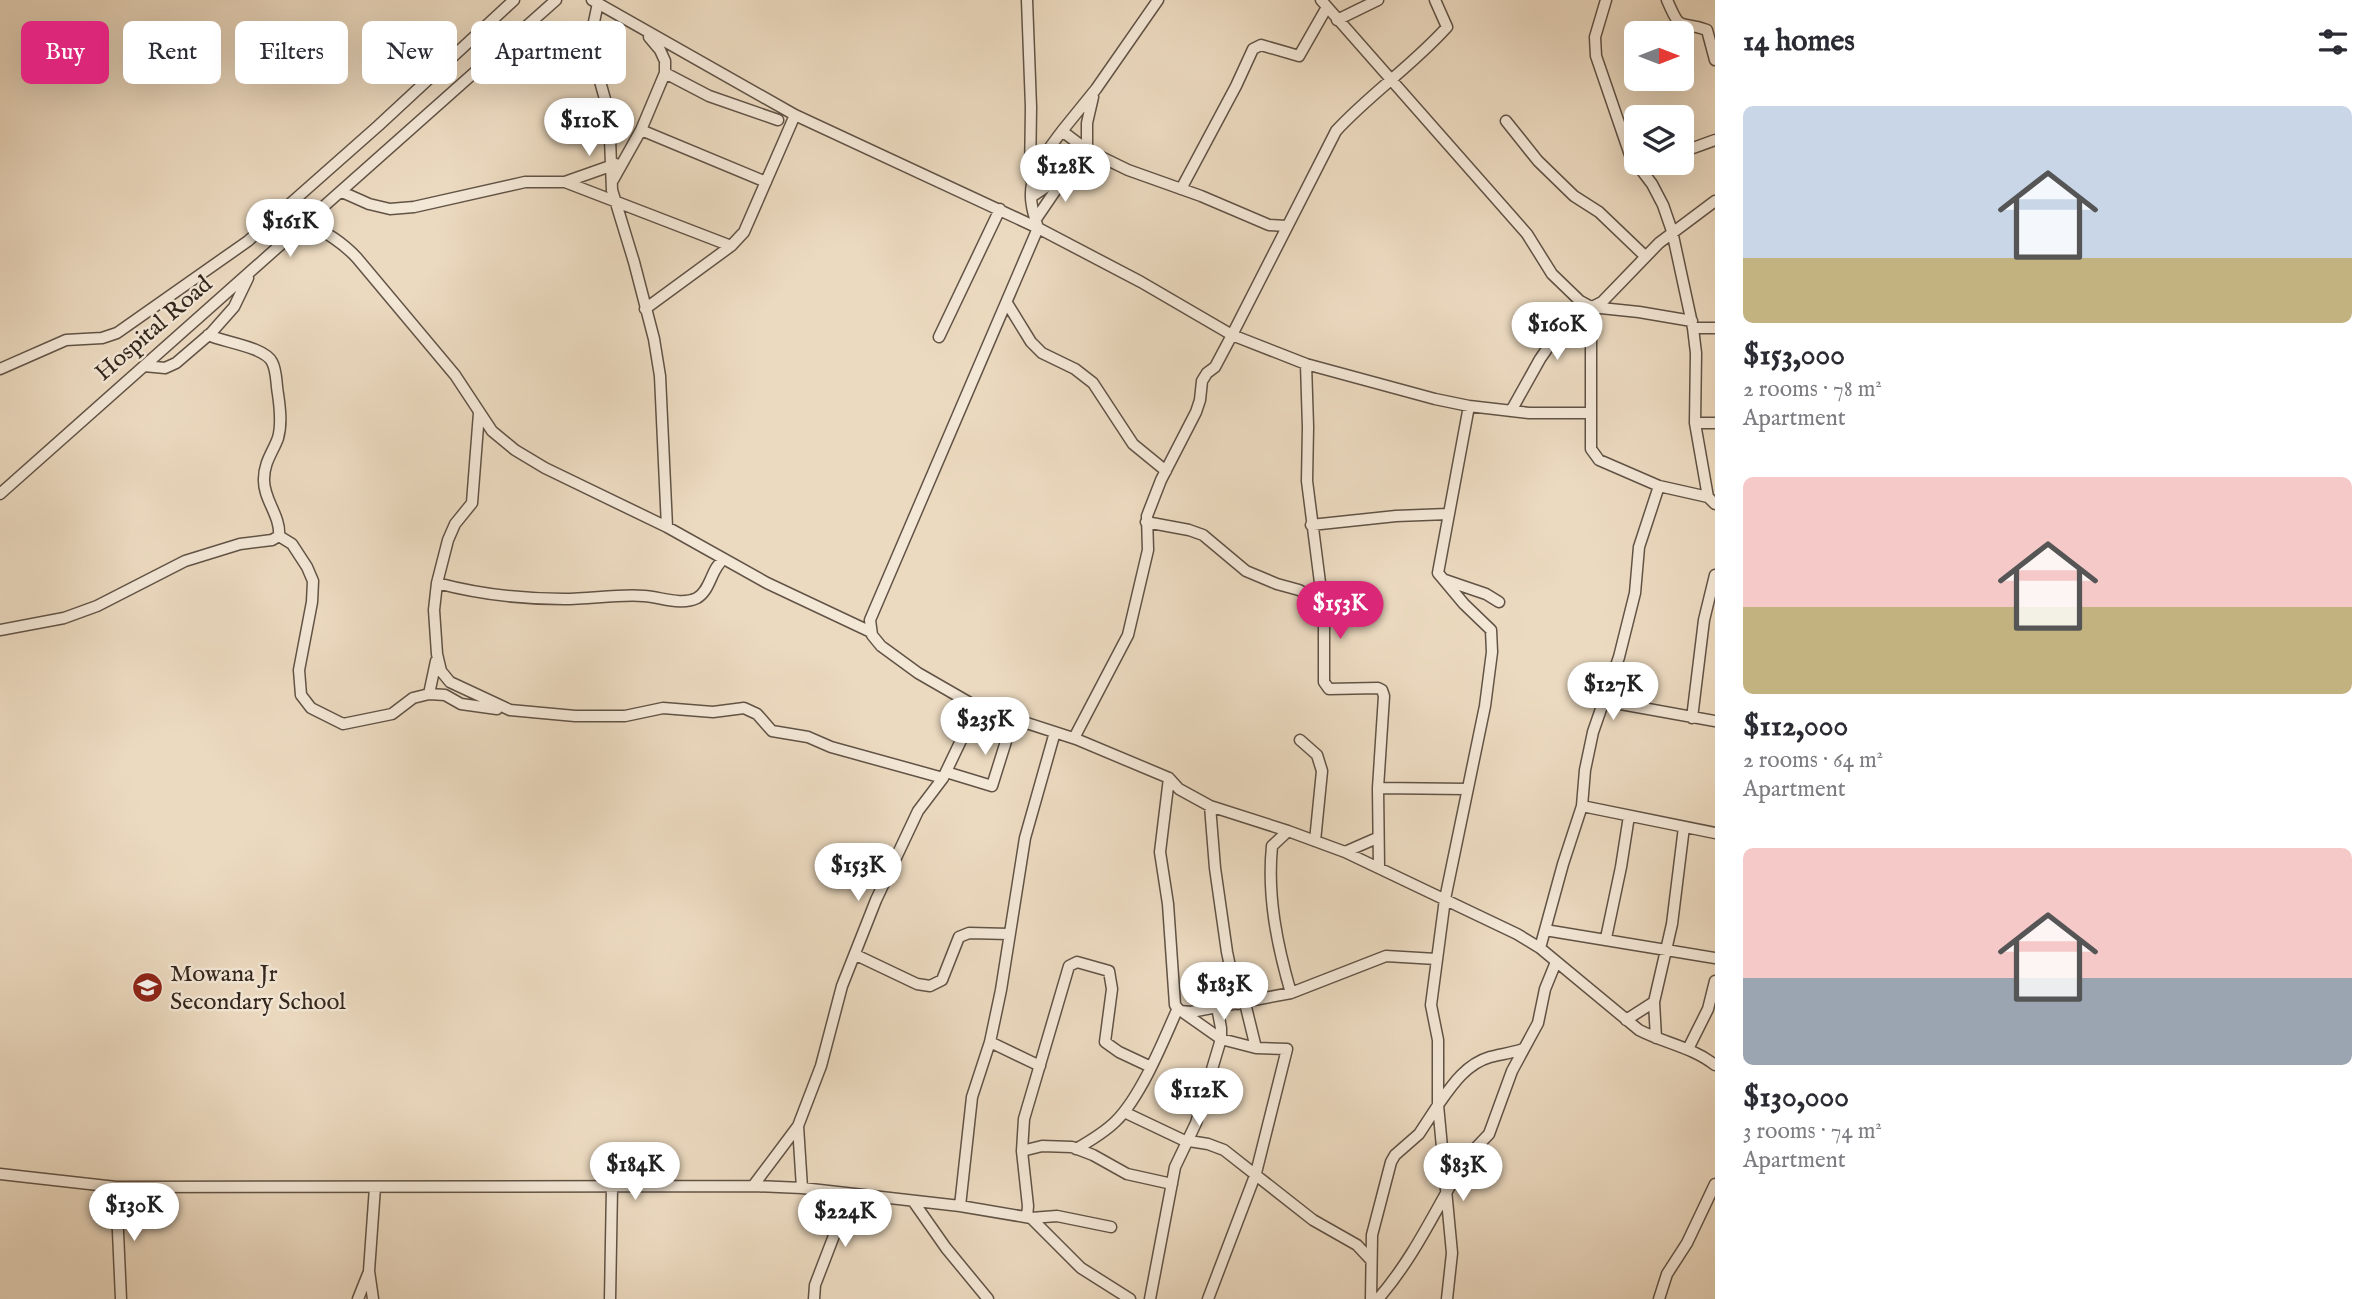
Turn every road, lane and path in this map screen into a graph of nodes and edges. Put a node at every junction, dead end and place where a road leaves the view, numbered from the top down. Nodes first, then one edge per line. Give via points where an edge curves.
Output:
1 (514, 0) edge
2 (556, 0) edge
3 (1027, 0) edge
4 (1158, 0) edge
5 (1378, 0) edge
6 (1435, 0) edge
7 (1606, 0) edge
8 (1667, 0) edge
9 (595, 2) edge
10 (1324, 4) edge
11 (1337, 20) junction
12 (645, 31) junction
13 (1715, 56) edge
14 (665, 73) junction
15 (1391, 81) junction
16 (1096, 89) junction
17 (773, 103) junction
18 (795, 116) junction
19 (778, 120) junction
20 (1506, 121) dead end
21 (641, 130) junction
22 (1062, 131) junction
23 (1624, 138) edge
24 (1715, 140) edge
25 (784, 141) junction
26 (1694, 148) edge
27 (1087, 150) junction
28 (623, 161) junction
29 (611, 166) junction
30 (1068, 172) junction
31 (1647, 175) edge
32 (565, 182) junction
33 (766, 183) junction
34 (612, 184) junction
35 (1181, 189) junction
36 (1030, 191) junction
37 (342, 192) junction
38 (1715, 201) edge
39 (616, 202) junction
40 (1000, 209) junction
41 (307, 223) junction
42 (1037, 223) junction
43 (1269, 225) junction
44 (1286, 226) junction
45 (1672, 232) junction
46 (1280, 237) junction
47 (731, 246) junction
48 (1646, 256) junction
49 (249, 274) junction
50 (1580, 301) junction
51 (1007, 303) junction
52 (1591, 307) junction
53 (645, 309) junction
54 (1692, 325) junction
55 (1715, 328) edge
56 (208, 335) junction
57 (1232, 335) junction
58 (939, 337) dead end
59 (1306, 364) junction
60 (144, 366) junction
61 (0, 369) edge
62 (1469, 406) junction
63 (1511, 411) junction
64 (479, 413) junction
65 (1589, 413) junction
66 (1695, 423) junction
67 (1715, 423) edge
68 (1166, 471) junction
69 (1659, 486) junction
70 (0, 494) edge
71 (1712, 497) edge
72 (1448, 514) junction
73 (1146, 522) junction
74 (1311, 525) junction
75 (667, 527) junction
76 (279, 536) junction
77 (724, 559) junction
78 (1715, 575) edge
79 (1441, 579) junction
80 (437, 583) junction
81 (1320, 588) junction
82 (1307, 595) junction
83 (1499, 602) dead end
84 (1324, 614) junction
85 (0, 630) edge
86 (871, 632) junction
87 (437, 654) junction
88 (429, 694) junction
89 (1605, 701) junction
90 (977, 707) junction
91 (510, 710) junction
92 (1692, 718) junction
93 (1013, 719) junction
94 (1715, 721) edge
95 (1055, 732) junction
96 (1074, 738) junction
97 (1300, 740) dead end
98 (944, 775) junction
99 (1169, 778) junction
100 (1378, 788) junction
101 (1467, 789) junction
102 (1210, 806) junction
103 (1582, 806) junction
104 (1629, 816) junction
105 (1684, 827) junction
106 (1288, 831) junction
107 (1715, 833) edge
108 (1377, 838) junction
109 (1315, 841) junction
110 (1345, 852) junction
111 (1378, 869) junction
112 (1445, 899) junction
113 (1545, 930) junction
114 (1009, 934) junction
115 (1606, 938) junction
116 (1539, 948) junction
117 (1665, 949) junction
118 (856, 955) junction
119 (1715, 958) edge
120 (1436, 959) junction
121 (1556, 962) junction
122 (1715, 981) edge
123 (1291, 993) junction
124 (1654, 1002) junction
125 (1241, 1004) junction
126 (1217, 1007) junction
127 (1180, 1011) junction
128 (1626, 1020) junction
129 (1221, 1038) junction
130 (1656, 1038) junction
131 (990, 1042) junction
132 (1256, 1048) junction
133 (1523, 1049) junction
134 (1688, 1049) junction
135 (1715, 1065) edge
136 (1040, 1066) junction
137 (1151, 1067) junction
138 (1438, 1105) junction
139 (1124, 1112) junction
140 (799, 1126) junction
141 (1188, 1142) junction
142 (1076, 1149) junction
143 (1022, 1151) junction
144 (1256, 1173) junction
145 (0, 1174) edge
146 (1172, 1184) junction
147 (1715, 1184) edge
148 (612, 1186) junction
149 (752, 1186) junction
150 (116, 1187) junction
151 (374, 1187) junction
152 (802, 1188) junction
153 (1447, 1192) junction
154 (850, 1194) junction
155 (913, 1201) junction
156 (960, 1206) junction
157 (1029, 1217) junction
158 (1111, 1227) dead end
159 (1371, 1260) junction
160 (369, 1270) junction
161 (121, 1299) edge
162 (358, 1299) edge
163 (373, 1299) edge
164 (611, 1299) edge
165 (814, 1299) edge
166 (988, 1299) edge
167 (1130, 1299) edge
168 (1150, 1299) edge
169 (1208, 1299) edge
170 (1371, 1299) edge
171 (1378, 1299) edge
172 (1447, 1299) edge
173 (1659, 1299) edge

1 - 61 street via 248,241 206,272 117,333 66,340
2 - 37 street, Hospital Road
3 - 36 street
4 - 16 street
5 - 11 street
6 - 15 street via 1447,27
7 - 23 street via 1595,37 1596,56
8 - 13 street via 1679,24 1707,30
9 - 12 street
9 - 29 street via 591,50 609,113
10 - 11 street
10 - 35 street via 1299,56 1261,45 1254,49
11 - 15 street
12 - 14 street via 660,50
12 - 17 street
14 - 19 street via 709,96
14 - 21 street
15 - 44 street via 1336,131
15 - 50 street via 1527,234 1552,274
16 - 22 street
16 - 27 street via 1087,123
17 - 18 street
17 - 19 street
18 - 25 street
18 - 40 street
19 - 25 street
20 - 48 street via 1559,182
21 - 28 street
21 - 33 street
22 - 27 street
22 - 36 street via 1038,166
24 - 26 street
25 - 33 street
27 - 30 street
27 - 35 street
28 - 29 street
28 - 34 street
29 - 32 street
29 - 34 street
30 - 36 street
30 - 42 street
31 - 45 street
32 - 37 street via 525,182 390,209
32 - 39 street
33 - 47 street via 744,232
34 - 39 street
35 - 43 street
36 - 42 street
37 - 41 street, Hospital Road
38 - 45 street
39 - 47 street
39 - 53 street
40 - 42 street
40 - 58 street
41 - 49 street, Hospital Road
41 - 64 street via 331,235 357,258 425,337
42 - 51 street
42 - 57 street
43 - 44 street
43 - 46 street
44 - 46 street
45 - 48 street
45 - 54 street
46 - 57 street
47 - 53 street
48 - 52 street via 1602,302
49 - 56 street via 234,307
49 - 60 street, Hospital Road
50 - 52 street
50 - 63 street
51 - 68 street via 1031,342 1093,383 1133,444
51 - 86 street via 870,620
52 - 54 street
52 - 65 street
53 - 75 street via 660,376
54 - 55 street
54 - 66 street
56 - 60 street via 166,368
56 - 76 street via 271,359 280,423 264,480
57 - 59 street
57 - 68 street via 1202,381 1196,412
59 - 62 street
59 - 74 street
60 - 70 street, Hospital Road
62 - 63 street
62 - 72 street
63 - 65 street
64 - 75 street via 515,450
64 - 80 street via 472,503 447,540
65 - 69 street via 1591,449 1599,460
66 - 67 street
66 - 71 street
68 - 73 street
69 - 71 street
69 - 89 street via 1639,547 1635,593
72 - 74 street
72 - 79 street via 1438,567
73 - 82 street via 1203,535 1246,572
73 - 96 street via 1148,550 1128,635
74 - 81 street
75 - 77 street
76 - 85 street via 185,561 64,618
76 - 88 street via 292,544 313,581 299,670 306,704 335,722 352,724 391,715 413,698
77 - 80 street via 701,594 680,601 643,596 526,597
77 - 86 street
78 - 92 street via 1704,620
79 - 83 street
79 - 101 street via 1491,630 1485,706
80 - 87 street
81 - 82 street
81 - 84 street
82 - 84 street
84 - 100 street via 1325,686 1377,688 1384,696
86 - 90 street via 896,658
87 - 88 street
87 - 91 street via 441,671 450,682
88 - 91 street via 445,695 461,704
89 - 92 street
89 - 103 street via 1593,732
90 - 93 street
90 - 98 street
91 - 98 street via 625,716 663,708 713,712 744,708 772,731
92 - 94 street
93 - 95 street
93 - 98 street via 992,786
95 - 96 street
95 - 114 street via 1025,838
96 - 99 street
97 - 109 street via 1317,755 1322,771
98 - 118 street via 897,852
99 - 102 street
99 - 127 street via 1160,852 1174,996
100 - 101 street
100 - 108 street
101 - 112 street
102 - 106 street
102 - 125 street via 1227,952
103 - 104 street
103 - 113 street
104 - 105 street
104 - 115 street
105 - 107 street
105 - 117 street
106 - 109 street
106 - 123 street via 1272,846 1270,886
108 - 110 street
108 - 111 street
109 - 110 street
110 - 111 street
111 - 112 street
112 - 116 street
112 - 120 street
113 - 115 street
113 - 116 street
114 - 118 street via 959,937 942,980 930,986
114 - 131 street
115 - 117 street
116 - 121 street
117 - 119 street
117 - 124 street
118 - 140 street
120 - 123 street via 1386,957
120 - 138 street via 1431,1005 1438,1040
121 - 128 street
121 - 133 street via 1538,1023
122 - 134 street via 1708,1009
123 - 125 street
124 - 128 street
124 - 130 street
125 - 126 street
125 - 132 street
126 - 127 street
126 - 129 street
127 - 129 street
127 - 137 street
128 - 130 street
129 - 132 street
129 - 141 street
130 - 134 street
131 - 136 street
131 - 156 street via 972,1097
132 - 144 street via 1287,1049
133 - 138 street via 1475,1063
133 - 153 street via 1489,1134 1470,1154
134 - 135 street
136 - 137 street via 1069,965 1077,962 1109,971 1111,1003 1105,1042
136 - 143 street via 1024,1119
137 - 139 street
138 - 153 street
138 - 159 street via 1419,1134 1391,1162 1375,1217
139 - 141 street
139 - 142 street
140 - 149 street
140 - 152 street
141 - 144 street via 1217,1147
141 - 146 street via 1174,1167
142 - 143 street via 1056,1145
142 - 146 street via 1127,1174
143 - 157 street
144 - 159 street via 1313,1220 1357,1245
144 - 169 street
145 - 150 street
146 - 168 street
147 - 173 street via 1667,1274
148 - 149 street
148 - 151 street
148 - 164 street
149 - 152 street
150 - 151 street
150 - 161 street
151 - 160 street
152 - 154 street
153 - 171 street via 1404,1267
153 - 172 street via 1452,1253
154 - 155 street
154 - 165 street via 815,1285
155 - 156 street
155 - 166 street
156 - 157 street
157 - 158 street via 1057,1216
157 - 167 street via 1081,1268
159 - 170 street
160 - 162 street
160 - 163 street

